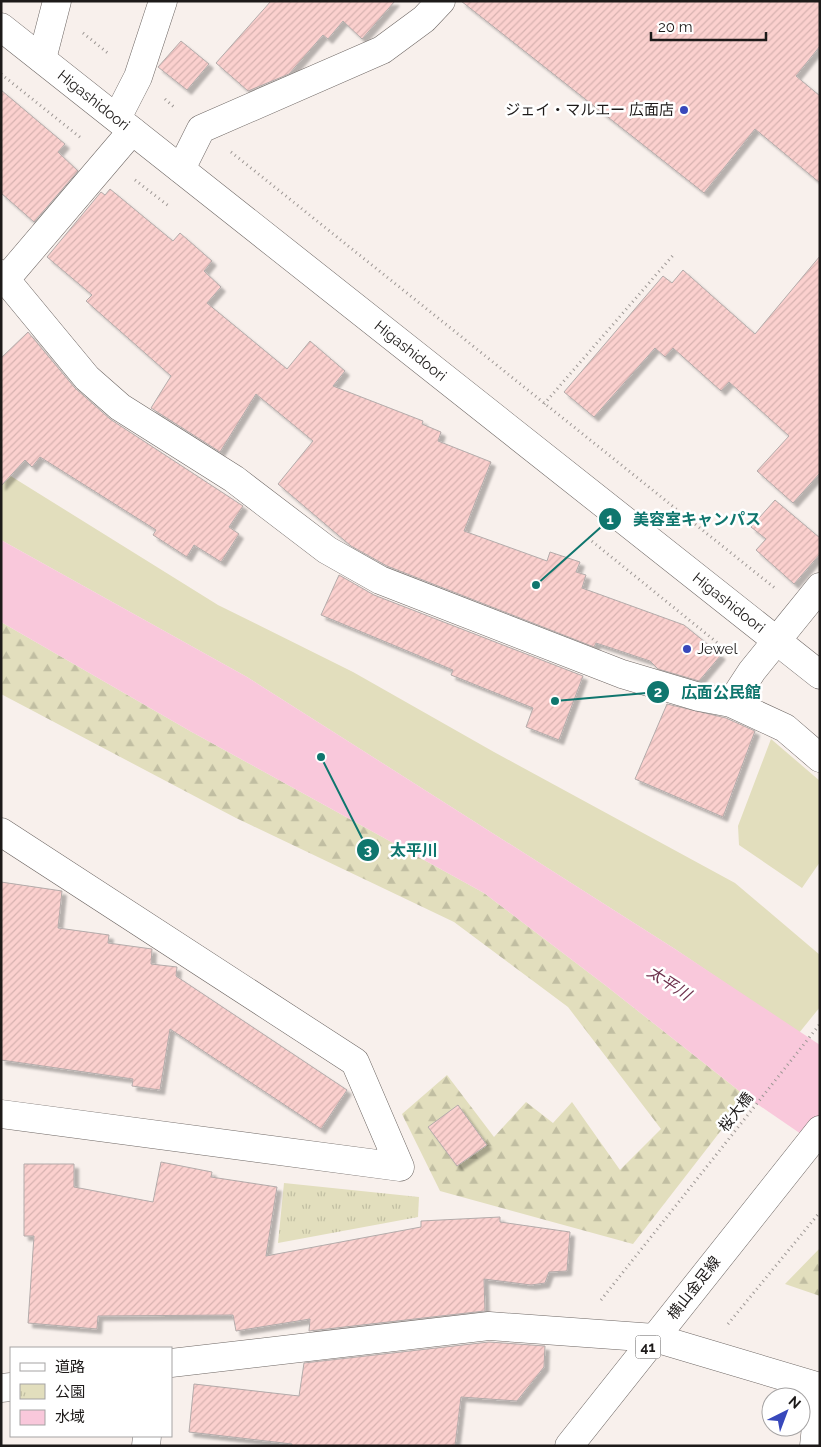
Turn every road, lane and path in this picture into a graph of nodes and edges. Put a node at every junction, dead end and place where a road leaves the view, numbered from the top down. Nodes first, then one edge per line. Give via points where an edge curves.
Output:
1 (163, 1) edge
2 (441, 1) edge
3 (55, 5) edge
4 (1, 26) edge
5 (42, 59) junction
6 (138, 78) junction
7 (124, 124) junction
8 (202, 129) junction
9 (181, 169) junction
10 (675, 253) dead end
11 (3, 277) edge
12 (544, 404) junction
13 (820, 587) edge
14 (802, 610) junction
15 (777, 641) junction
16 (820, 675) edge
17 (731, 703) junction
18 (820, 758) edge
19 (1, 832) edge
20 (820, 1024) edge
21 (1, 1114) edge
22 (820, 1130) edge
23 (820, 1212) edge
24 (576, 1333) junction
25 (655, 1338) junction
26 (703, 1353) junction
27 (172, 1363) edge
28 (820, 1386) edge
29 (569, 1446) edge
30 (814, 1446) edge

1 - 6 street
2 - 8 street via 424,19 382,50
3 - 5 street
3 - 6 path
4 - 5 street, Higashidoori
5 - 7 street, Higashidoori
6 - 7 street
6 - 8 path
7 - 9 street, Higashidoori
7 - 11 street
8 - 9 street
8 - 12 path
9 - 15 street, Higashidoori
10 - 12 path
11 - 17 street via 87,378 120,407 234,479 327,550 380,580 622,674
12 - 14 path
13 - 14 street
14 - 15 street
15 - 16 street, Higashidoori
15 - 17 street
17 - 18 street via 785,728
19 - 21 street via 354,1062 400,1167
20 - 24 path, 桜大橋
22 - 25 street, 横山金足線 / 41
23 - 26 path
24 - 25 street
24 - 27 street via 489,1326
25 - 26 street
25 - 29 street, 横山金足線 / 41
26 - 28 street
28 - 30 street

